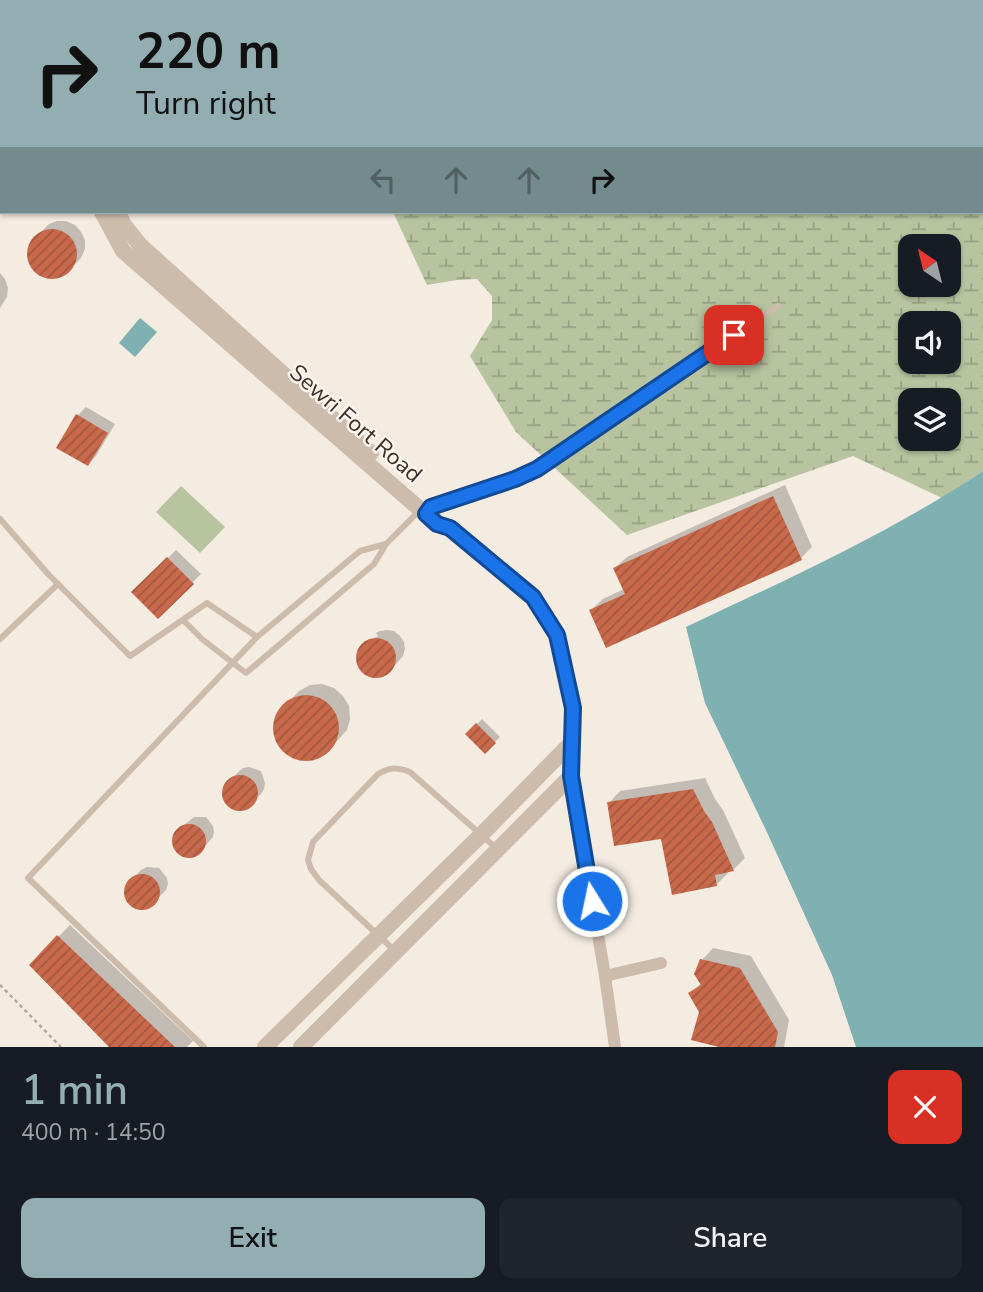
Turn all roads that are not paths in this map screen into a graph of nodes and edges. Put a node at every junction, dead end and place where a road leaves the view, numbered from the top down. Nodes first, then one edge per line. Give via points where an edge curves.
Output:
1 (103, 214) edge
2 (119, 214) edge
3 (192, 302) junction
4 (778, 306) dead end
5 (426, 509) junction
6 (0, 519) edge
7 (386, 544) junction
8 (58, 584) junction
9 (183, 620) junction
10 (257, 637) junction
11 (0, 639) edge
12 (233, 662) junction
13 (572, 742) junction
14 (571, 776) junction
15 (482, 834) junction
16 (497, 850) junction
17 (380, 936) junction
18 (396, 952) junction
19 (661, 963) dead end
20 (605, 976) junction
21 (204, 1047) edge
22 (265, 1047) edge
23 (301, 1047) edge
24 (615, 1047) edge

1 - 3 street, Sewri Fort Road via 123,251
2 - 3 street via 139,245
3 - 5 street, Sewri Fort Road
4 - 5 lane via 537,469
5 - 7 lane
5 - 13 street, Sewri Fort Road via 437,524 450,528 533,597 557,635 573,708
6 - 8 lane
7 - 10 lane via 360,551
7 - 12 lane via 374,564 246,673
8 - 9 lane via 130,656
8 - 11 lane
9 - 10 lane via 207,603
9 - 12 lane
10 - 12 lane
12 - 21 lane via 28,878
13 - 14 street, Sewri Fort Road
13 - 15 street
14 - 16 street
14 - 20 street, Sewri Fort Road
15 - 16 lane
15 - 17 street
15 - 17 lane via 410,772 399,768 378,774 313,842 307,860 319,880
16 - 18 street
17 - 18 lane
17 - 22 street
18 - 23 street
19 - 20 street
20 - 24 street, Sewri Fort Road

